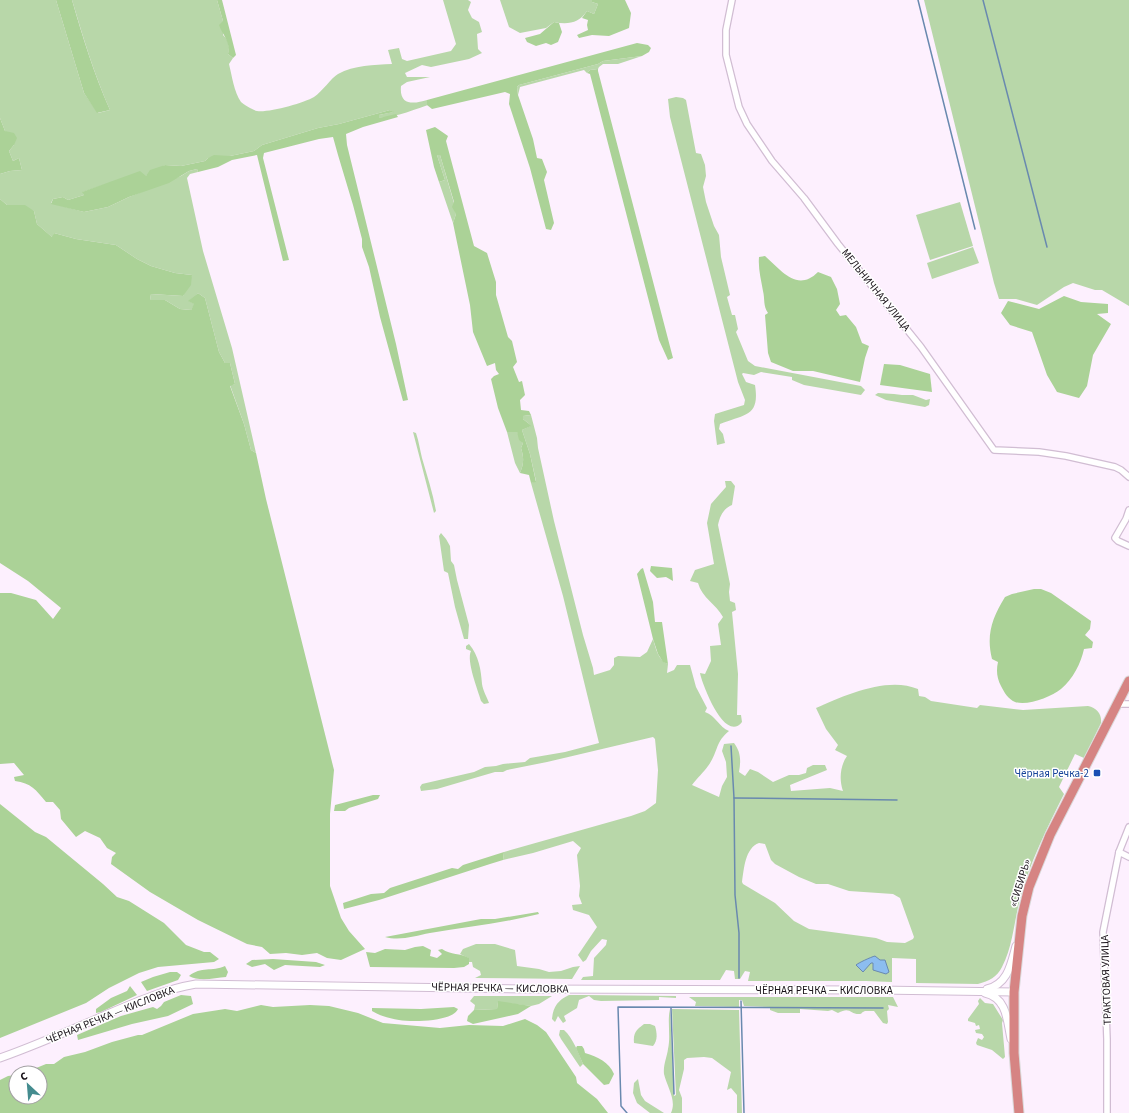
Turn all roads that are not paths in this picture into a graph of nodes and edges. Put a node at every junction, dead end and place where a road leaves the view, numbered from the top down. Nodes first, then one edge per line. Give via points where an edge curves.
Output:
1 (732, 0) edge
2 (1129, 477) edge
3 (1129, 510) edge
4 (1129, 546) edge
5 (1129, 681) edge
6 (1117, 704) junction
7 (1129, 704) edge
8 (1129, 827) edge
9 (1119, 852) junction
10 (1129, 857) edge
11 (1020, 935) junction
12 (975, 991) junction
13 (1014, 992) junction
14 (1014, 1053) junction
15 (0, 1058) edge
16 (1019, 1113) edge
17 (1107, 1113) edge

1 - 2 street, МЕЛЬНИЧНАЯ УЛИЦА via 726,30 726,55 739,107 747,124 772,161 921,347 994,450 1066,456 1115,467
3 - 4 street via 1115,538
5 - 6 highway, «СИБИРЬ»
6 - 7 street
6 - 11 highway, «СИБИРЬ» via 1050,835 1029,887
8 - 9 street, ТРАКТОВАЯ УЛИЦА
9 - 10 street
9 - 17 street, ТРАКТОВАЯ УЛИЦА via 1103,932 1108,1039
11 - 12 street via 1006,977 994,987
11 - 13 highway, «СИБИРЬ»
12 - 13 street, ЧЁРНАЯ РЕЧКА — КИСЛОВКА
12 - 14 street via 996,997 1002,1004
12 - 15 street, ЧЁРНАЯ РЕЧКА — КИСЛОВКА via 196,984 172,989 142,1000
13 - 14 highway, «СИБИРЬ»
14 - 16 highway, «СИБИРЬ»

